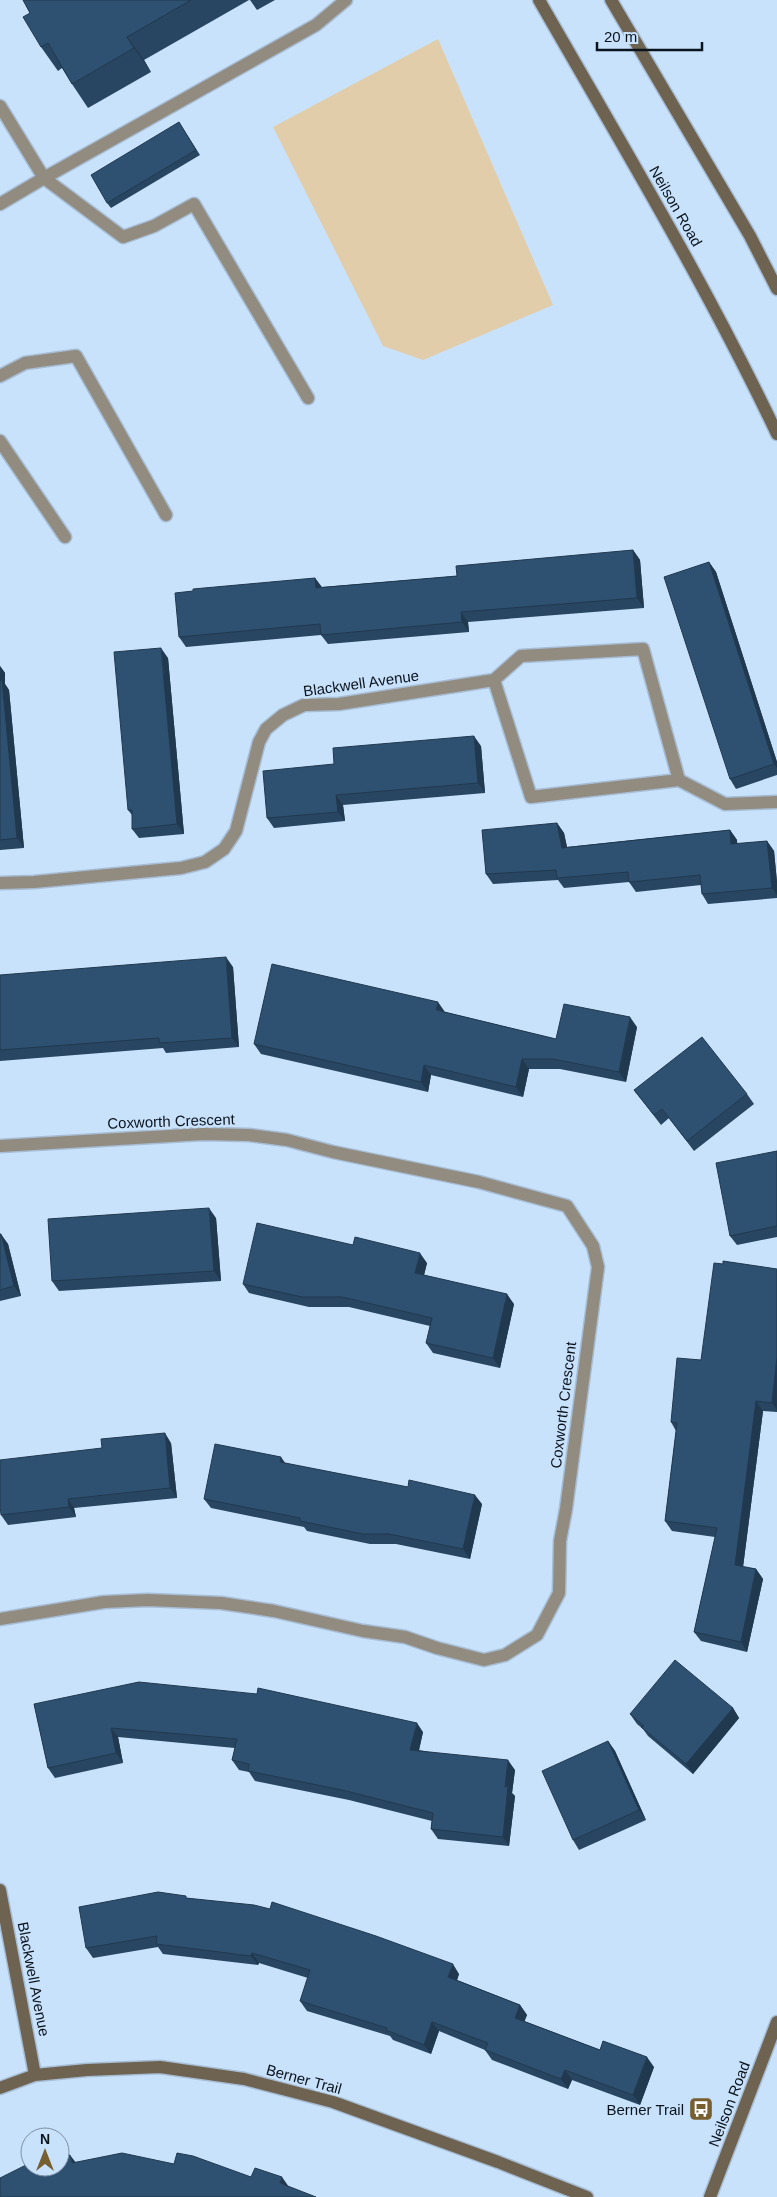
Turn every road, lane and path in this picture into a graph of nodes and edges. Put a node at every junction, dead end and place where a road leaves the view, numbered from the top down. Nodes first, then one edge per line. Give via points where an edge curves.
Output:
1 (346, 0) edge
2 (539, 0) edge
3 (611, 0) edge
4 (0, 106) edge
5 (44, 178) junction
6 (0, 204) edge
7 (777, 289) edge
8 (0, 376) edge
9 (308, 398) dead end
10 (777, 434) edge
11 (0, 441) edge
12 (166, 515) dead end
13 (65, 537) dead end
14 (494, 680) junction
15 (679, 780) junction
16 (777, 802) edge
17 (0, 883) edge
18 (0, 1146) edge
19 (0, 1619) edge
20 (0, 1890) edge
21 (777, 2022) edge
22 (35, 2075) junction
23 (0, 2088) edge
24 (587, 2197) edge
25 (710, 2197) edge

1 - 5 street via 316,25
2 - 10 main road, Neilson Road via 696,272
3 - 7 main road via 750,236
4 - 5 street
5 - 6 street
5 - 9 street via 123,237 154,226 194,204
8 - 12 street via 25,363 76,356
11 - 13 street
14 - 15 street via 531,797
14 - 15 street via 521,656 643,649
14 - 17 street, Blackwell Avenue via 339,704 304,705 285,714 266,729 259,742 236,831 224,850 205,862 181,868
15 - 16 street via 725,804
18 - 19 street, Coxworth Crescent via 203,1134 287,1140 478,1182 567,1206 593,1246 598,1267 560,1541 559,1593 537,1635 505,1656 484,1660 405,1637 221,1603 104,1602
20 - 22 main road, Blackwell Avenue
21 - 25 main road, Neilson Road
22 - 23 main road, Berner Trail
22 - 24 main road, Berner Trail via 160,2067 244,2079 333,2102

